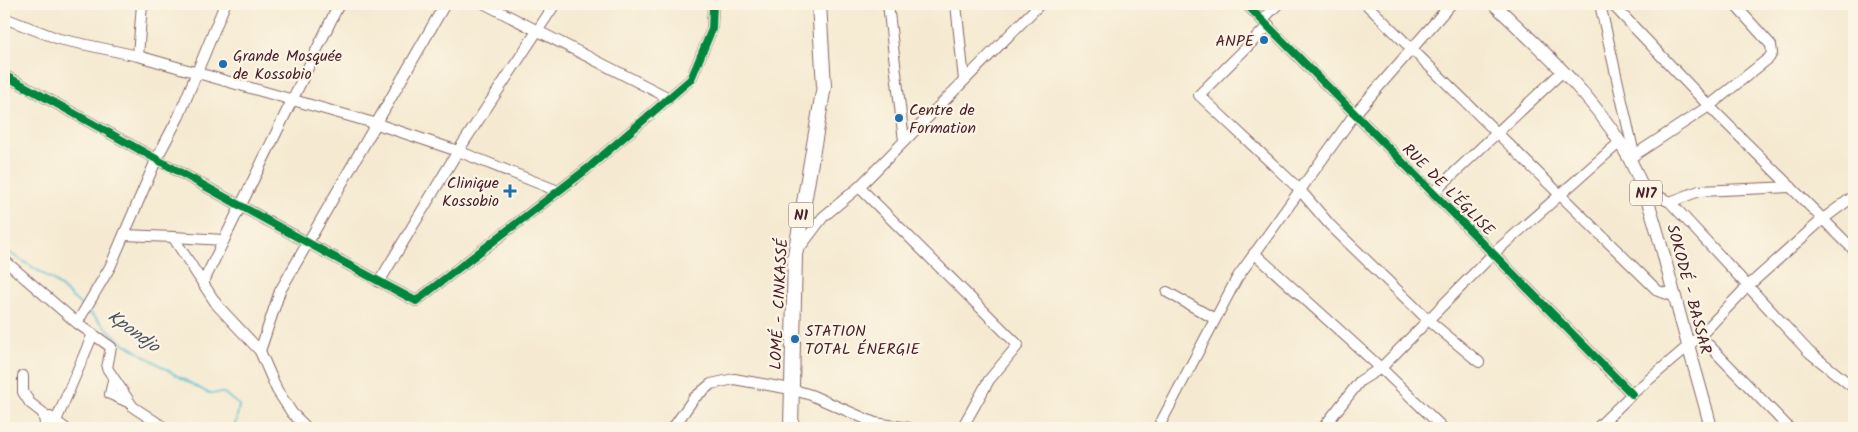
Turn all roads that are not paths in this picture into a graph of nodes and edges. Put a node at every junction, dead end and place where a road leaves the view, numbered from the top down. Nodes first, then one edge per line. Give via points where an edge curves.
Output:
1 (142, 4) edge
2 (225, 4) edge
3 (339, 4) edge
4 (445, 4) edge
5 (485, 4) edge
6 (555, 4) edge
7 (713, 4) edge
8 (819, 4) edge
9 (888, 4) edge
10 (956, 4) edge
11 (1040, 4) edge
12 (1246, 4) edge
13 (1278, 4) edge
14 (1366, 4) edge
15 (1451, 4) edge
16 (1494, 4) edge
17 (1600, 4) edge
18 (1612, 4) edge
19 (1734, 4) edge
20 (4, 18) edge
21 (1265, 23) junction
22 (537, 31) junction
23 (1411, 48) junction
24 (138, 56) junction
25 (1563, 71) junction
26 (196, 74) junction
27 (4, 75) edge
28 (964, 80) junction
29 (669, 98) junction
30 (293, 99) junction
31 (1709, 106) junction
32 (1354, 115) junction
33 (374, 123) junction
34 (1497, 133) junction
35 (904, 141) junction
36 (1620, 142) junction
37 (458, 150) junction
38 (1632, 156) junction
39 (157, 158) junction
40 (859, 187) junction
41 (1791, 187) junction
42 (1299, 189) junction
43 (1645, 190) junction
44 (558, 191) junction
45 (1434, 192) junction
46 (1562, 194) junction
47 (1854, 196) edge
48 (1670, 202) junction
49 (241, 206) junction
50 (1823, 219) junction
51 (124, 235) junction
52 (173, 237) junction
53 (224, 240) junction
54 (307, 244) junction
55 (1854, 250) edge
56 (1254, 253) junction
57 (1494, 253) junction
58 (795, 255) junction
59 (4, 260) edge
60 (379, 282) junction
61 (203, 283) junction
62 (1748, 287) junction
63 (1167, 292) dead end
64 (1674, 296) junction
65 (1427, 319) junction
66 (1215, 320) junction
67 (78, 321) junction
68 (93, 334) junction
69 (1700, 336) junction
70 (1688, 347) junction
71 (260, 351) junction
72 (1479, 362) dead end
73 (1381, 368) junction
74 (23, 376) dead end
75 (1854, 388) edge
76 (791, 389) junction
77 (1632, 394) junction
78 (43, 413) junction
79 (54, 424) edge
80 (875, 426) edge
81 (46, 428) edge
82 (65, 428) edge
83 (165, 428) edge
84 (307, 428) edge
85 (673, 428) edge
86 (792, 428) edge
87 (908, 428) edge
88 (962, 428) edge
89 (1158, 428) edge
90 (1323, 428) edge
91 (1444, 428) edge
92 (1597, 428) edge
93 (1711, 428) edge
94 (1789, 428) edge

1 - 24 street
2 - 26 street
3 - 30 street
4 - 33 street
5 - 22 street
6 - 22 street
7 - 29 street via 712,29 691,79
8 - 58 highway, LOMÉ - CINKASSÉ / N1 via 824,86
9 - 35 street
10 - 28 street
11 - 28 street
12 - 21 street, RUE DE L'ÉGLISE
13 - 21 street
14 - 23 street
15 - 23 street
16 - 25 main road, SOKODÉ - BASSAR / N17
17 - 38 street
18 - 31 street
19 - 31 street via 1771,45 1772,53
20 - 24 street via 59,39
21 - 32 street, RUE DE L'ÉGLISE
21 - 42 street via 1199,95
22 - 29 street
22 - 37 street
23 - 32 street
23 - 34 street
24 - 26 street
25 - 34 street
25 - 36 main road, SOKODÉ - BASSAR / N17 via 1593,104
26 - 30 street
26 - 39 street
27 - 39 street
28 - 35 street
29 - 44 street
30 - 33 street
30 - 49 street
31 - 38 street
31 - 41 street
32 - 42 street
32 - 45 street, RUE DE L'ÉGLISE
33 - 37 street
33 - 54 street
34 - 45 street
34 - 46 street
35 - 40 street
36 - 38 main road, SOKODÉ - BASSAR / N17
36 - 46 street
37 - 44 street
37 - 60 street
38 - 43 main road, SOKODÉ - BASSAR / N17
39 - 49 street
39 - 51 street
40 - 58 street via 823,218
40 - 88 street via 1018,346 990,380
41 - 48 street via 1730,188 1699,192
41 - 50 street
42 - 56 street
42 - 65 street via 1330,225
43 - 48 street
43 - 64 main road, SOKODÉ - BASSAR / N17
44 - 60 street via 416,301
45 - 57 street, RUE DE L'ÉGLISE
46 - 57 street
46 - 64 street via 1658,290
47 - 50 street
48 - 62 street
49 - 53 street
49 - 54 street
50 - 55 street
50 - 62 street
51 - 52 street
51 - 67 street via 110,267
52 - 53 street
52 - 61 street
53 - 61 street
54 - 60 street
54 - 71 street via 280,291
56 - 66 street via 1236,278
56 - 73 street
57 - 65 street
57 - 77 street, RUE DE L'ÉGLISE
58 - 76 highway, LOMÉ - CINKASSÉ / N1
59 - 67 street
61 - 71 street via 217,305
62 - 69 street
62 - 75 street via 1810,352
63 - 66 street
64 - 70 main road, SOKODÉ - BASSAR / N17
65 - 72 street
65 - 73 street
66 - 89 street
67 - 68 street
68 - 79 street
68 - 83 street via 111,347 107,368 128,402
69 - 70 street
69 - 94 street
70 - 77 street
70 - 93 main road, SOKODÉ - BASSAR / N17
71 - 84 street via 277,390
73 - 90 street via 1360,381
73 - 91 street
74 - 78 street via 22,392
76 - 80 street via 811,395
76 - 85 street via 734,379 711,384 694,398
76 - 86 highway, LOMÉ - CINKASSÉ / N1
77 - 92 street
78 - 79 street
78 - 81 street
79 - 82 street
80 - 87 street

